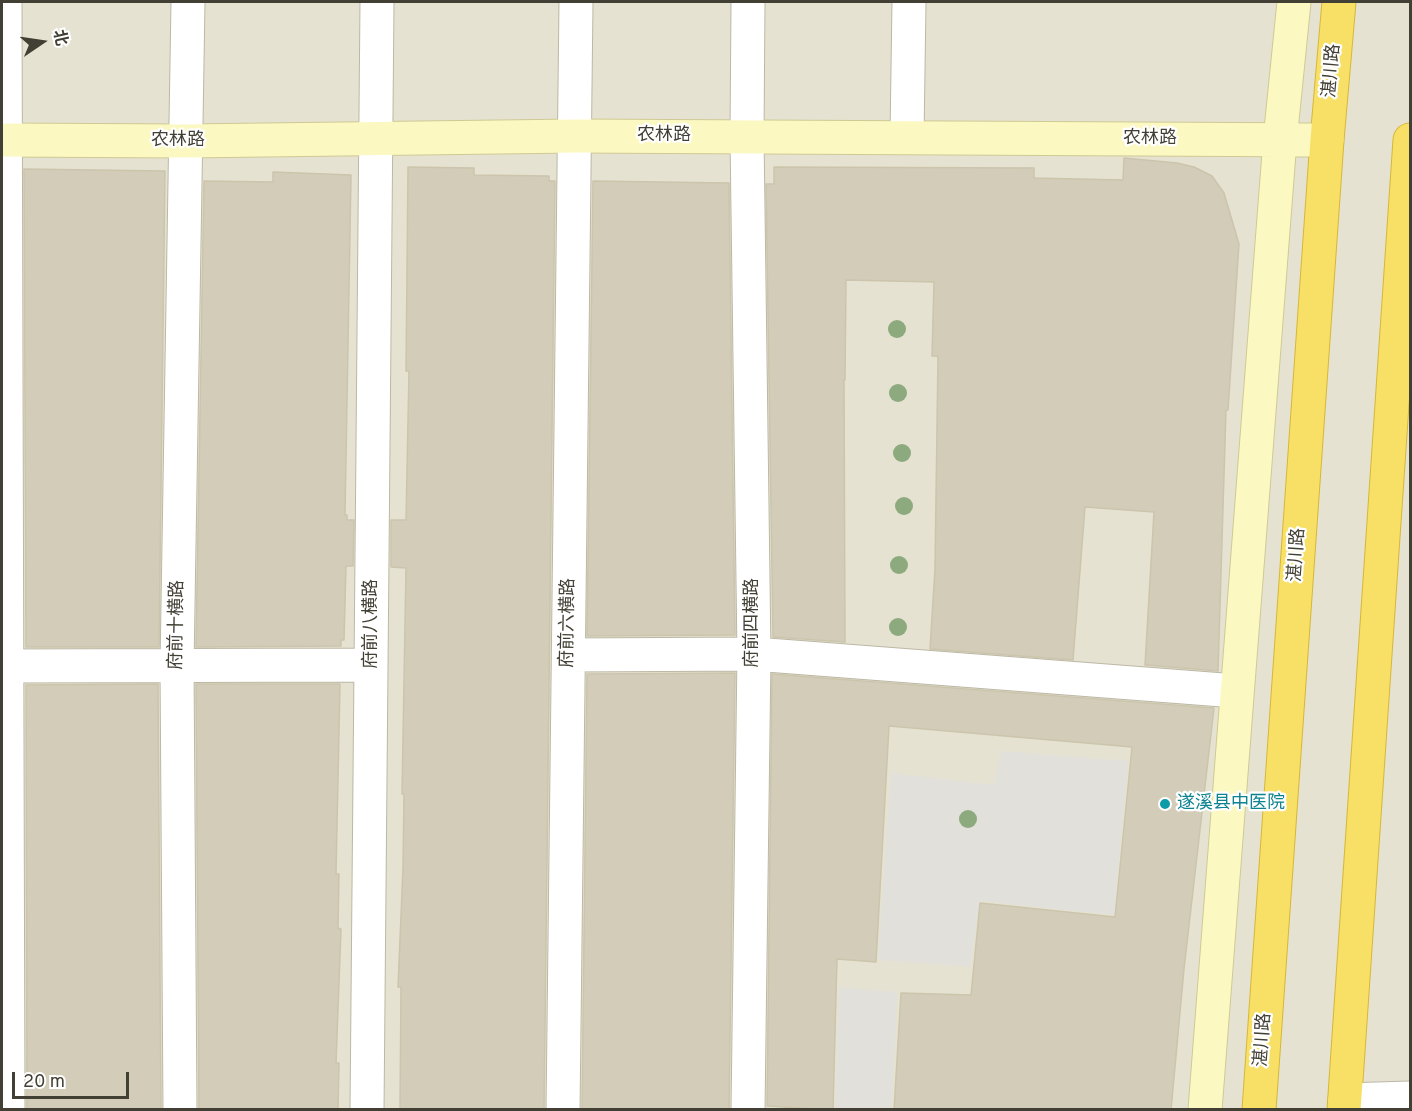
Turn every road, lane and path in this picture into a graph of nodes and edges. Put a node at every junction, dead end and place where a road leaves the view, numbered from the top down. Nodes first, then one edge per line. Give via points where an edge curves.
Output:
1 (5, 2) edge
2 (188, 2) edge
3 (377, 2) edge
4 (576, 2) edge
5 (748, 2) edge
6 (909, 2) edge
7 (1294, 2) edge
8 (1339, 2) edge
9 (576, 136) junction
10 (747, 136) junction
11 (907, 137) junction
12 (376, 138) junction
13 (3, 140) edge
14 (1280, 140) junction
15 (1327, 140) junction
16 (187, 141) junction
17 (1410, 141) edge
18 (754, 654) junction
19 (569, 655) junction
20 (177, 665) junction
21 (371, 665) junction
22 (4, 666) edge
23 (1236, 691) junction
24 (1410, 1098) edge
25 (1344, 1105) edge
26 (8, 1110) edge
27 (180, 1110) edge
28 (367, 1110) edge
29 (563, 1110) edge
30 (747, 1110) edge
31 (1205, 1110) edge
32 (1259, 1110) edge

1 - 13 street
2 - 16 street, 府前十横路
3 - 12 street, 府前八横路
4 - 9 street, 府前六横路
5 - 10 street, 府前四横路
6 - 11 street
7 - 14 street
8 - 15 highway, 湛川路
9 - 10 street, 农林路
9 - 12 street, 农林路
9 - 19 street, 府前六横路
10 - 11 street, 农林路
10 - 18 street, 府前四横路
11 - 14 street, 农林路
12 - 16 street, 农林路
12 - 21 street, 府前八横路
13 - 16 street, 农林路
13 - 22 street
14 - 15 street, 农林路
14 - 23 street
15 - 32 highway, 湛川路
16 - 20 street, 府前十横路
17 - 25 highway
18 - 19 street
18 - 23 street
18 - 30 street, 府前四横路
19 - 29 street, 府前六横路
20 - 21 street
20 - 22 street
20 - 27 street, 府前十横路
21 - 28 street, 府前八横路
22 - 26 street
23 - 31 street
24 - 25 street

